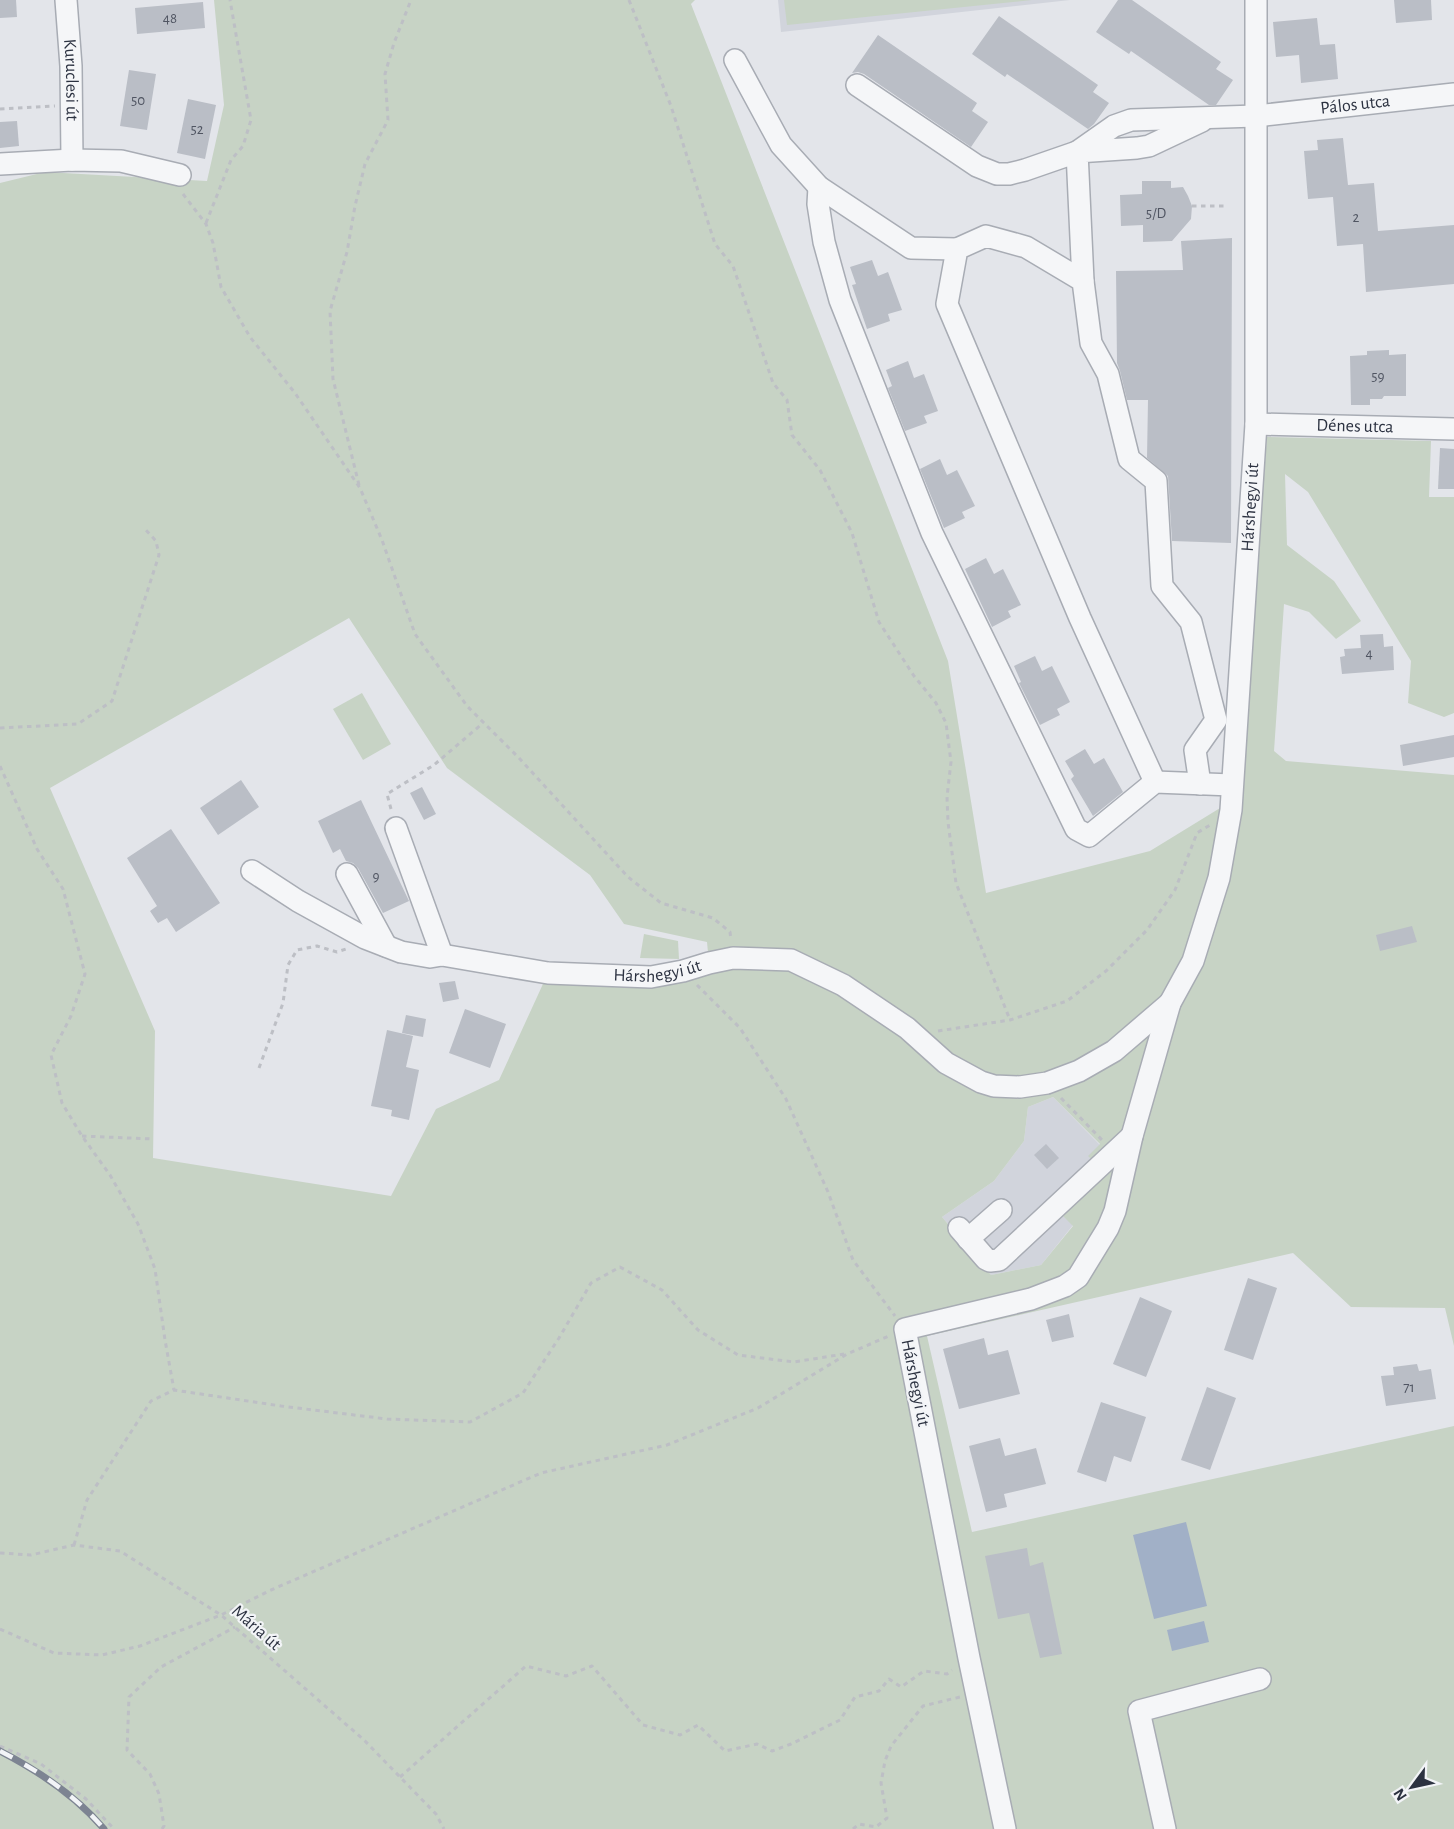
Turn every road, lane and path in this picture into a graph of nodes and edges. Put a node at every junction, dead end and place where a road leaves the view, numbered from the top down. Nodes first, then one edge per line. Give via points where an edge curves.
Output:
1 (66, 0) edge
2 (230, 0) edge
3 (411, 0) edge
4 (629, 0) edge
5 (1256, 0) edge
6 (735, 60) dead end
7 (857, 85) dead end
8 (1454, 94) edge
9 (64, 105) junction
10 (0, 109) edge
11 (1256, 116) junction
12 (1208, 117) junction
13 (1077, 152) junction
14 (72, 160) junction
15 (0, 164) edge
16 (180, 182) joint
17 (819, 187) junction
18 (1192, 206) dead end
19 (1226, 206) dead end
20 (206, 224) junction
21 (957, 249) junction
22 (1083, 281) junction
23 (1256, 424) junction
24 (1454, 429) edge
25 (360, 488) junction
26 (145, 529) dead end
27 (483, 723) junction
28 (0, 728) edge
29 (0, 766) edge
30 (1155, 783) junction
31 (1200, 784) junction
32 (1232, 785) junction
33 (1231, 810) junction
34 (396, 828) joint
35 (252, 871) dead end
36 (347, 874) dead end
37 (365, 938) junction
38 (386, 946) junction
39 (442, 955) junction
40 (733, 958) junction
41 (684, 971) junction
42 (1170, 1003) junction
43 (1010, 1020) junction
44 (906, 1028) junction
45 (259, 1068) dead end
46 (1047, 1083) junction
47 (82, 1136) junction
48 (1132, 1136) junction
49 (153, 1138) dead end
50 (1113, 1152) junction
51 (1001, 1210) dead end
52 (904, 1329) junction
53 (847, 1354) junction
54 (174, 1390) junction
55 (74, 1545) junction
56 (0, 1553) edge
57 (221, 1615) junction
58 (235, 1627) junction
59 (0, 1629) edge
60 (969, 1658) junction
61 (1260, 1679) dead end
62 (977, 1693) junction
63 (0, 1746) edge
64 (400, 1777) junction
65 (114, 1829) edge
66 (162, 1829) edge
67 (444, 1829) edge
68 (853, 1829) edge
69 (1005, 1829) edge
70 (1165, 1829) edge

1 - 9 street, Kuruclesi út via 71,66
2 - 20 path via 251,120
3 - 25 path via 385,74 388,120 365,164 330,311 333,379
4 - 43 path via 671,106 715,244 733,266 773,383 787,400 792,435 820,470 852,533 879,622 946,723 951,762 948,822 956,883
5 - 11 street, Hárshegyi út
6 - 17 street via 781,145
7 - 13 street via 977,166 997,174 1025,170
8 - 11 street, Pálos utca
9 - 10 path
9 - 14 street, Kuruclesi út
11 - 12 street, Pálos utca
11 - 23 street, Hárshegyi út
12 - 13 street via 1149,146
12 - 13 street, Pálos utca via 1131,120 1114,126
13 - 22 street
14 - 15 street
14 - 16 street via 121,161
16 - 20 path
17 - 21 street via 911,248
17 - 30 street via 824,242 840,300 932,532 1076,829 1089,837
18 - 19 path
20 - 25 path via 221,287 250,337 295,393
21 - 22 street via 987,236 1026,247
21 - 30 street via 947,304 1080,618
22 - 31 street via 1091,343 1108,374 1129,459 1156,481 1162,586 1191,622 1216,720 1195,750
23 - 24 street, Dénes utca
23 - 32 street, Hárshegyi út
25 - 27 path via 415,634
26 - 28 path via 156,541 159,555 112,701 78,724
27 - 34 path via 434,765 387,794
27 - 40 path via 628,877 661,903 713,918 730,932
29 - 47 path via 38,849 63,889 85,974 71,1016 51,1055 62,1103
30 - 31 street
31 - 32 street
32 - 33 street, Hárshegyi út
33 - 42 street, Hárshegyi út via 1219,878 1193,961
33 - 43 path via 1197,833 1175,890 1147,930 1106,971 1067,1001
34 - 39 street
35 - 37 street, Hárshegyi út
36 - 38 street
37 - 38 street, Hárshegyi út
37 - 45 path via 356,946 337,952 317,946 297,950 288,965 283,1003
38 - 39 street, Hárshegyi út via 430,957
39 - 41 street, Hárshegyi út via 548,973 651,977
40 - 41 street, Hárshegyi út
40 - 44 street, Hárshegyi út via 791,960 843,985
41 - 52 path via 740,1028 786,1099 854,1260
42 - 46 street, Hárshegyi út via 1114,1051
42 - 48 street, Hárshegyi út
43 - 44 path via 930,1032
44 - 46 street, Hárshegyi út via 946,1063 981,1082 1020,1087
46 - 50 path
47 - 49 path
47 - 54 path via 138,1224 155,1269
48 - 50 street
48 - 52 street, Hárshegyi út via 1115,1211 1078,1277 1031,1299
50 - 51 street via 999,1260 990,1261 963,1234
52 - 53 path
52 - 60 street, Hárshegyi út
53 - 54 path via 794,1362 738,1355 698,1330 662,1290 620,1267 591,1283 524,1393 470,1422 387,1419
53 - 57 path via 758,1408 667,1445 541,1473
54 - 55 path via 151,1401 87,1500
55 - 56 path, Mária út via 31,1555
55 - 57 path, Mária út via 120,1551
57 - 58 path, Mária út
57 - 59 path via 140,1646 102,1655 54,1653
58 - 64 path, Mária út via 364,1740
58 - 66 path via 161,1667 129,1697 127,1750 150,1774 159,1794
60 - 62 street, Hárshegyi út
60 - 64 path via 947,1674 924,1671 901,1687 889,1679 879,1691 855,1697 840,1720 772,1751 757,1744 725,1751 698,1725 680,1735 644,1725 592,1666 566,1676 526,1666
61 - 70 street via 1139,1711
62 - 68 path via 923,1706 891,1746 885,1761 881,1783 887,1818 876,1827 858,1824
62 - 69 street, Hárshegyi út
63 - 65 path via 41,1764 86,1799
64 - 67 path, Mária út via 436,1814

